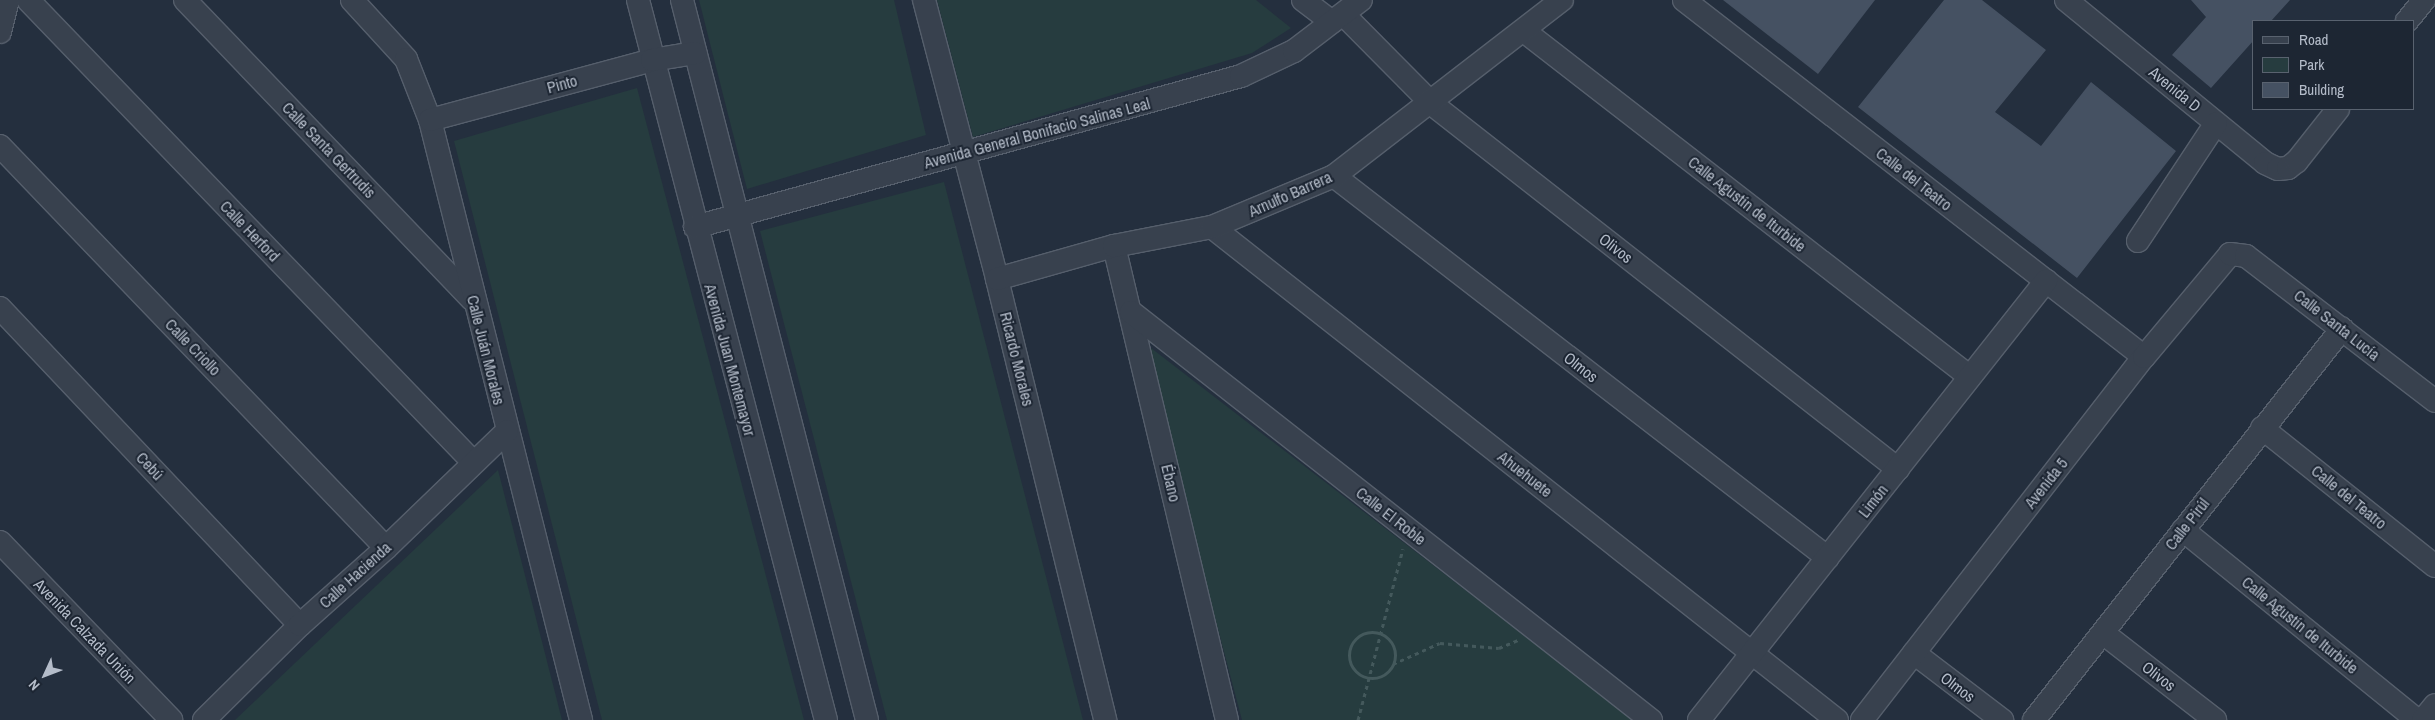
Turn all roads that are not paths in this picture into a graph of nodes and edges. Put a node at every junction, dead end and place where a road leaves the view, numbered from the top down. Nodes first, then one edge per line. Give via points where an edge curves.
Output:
1 (8, 0) edge
2 (28, 0) edge
3 (185, 0) edge
4 (352, 0) edge
5 (638, 0) edge
6 (682, 0) edge
7 (924, 0) edge
8 (1303, 0) edge
9 (1361, 0) edge
10 (1562, 0) edge
11 (1684, 0) edge
12 (2066, 0) edge
13 (2424, 0) edge
14 (1338, 18) junction
15 (2408, 20) edge
16 (1524, 30) junction
17 (0, 32) edge
18 (695, 53) junction
19 (652, 60) junction
20 (1432, 104) junction
21 (2337, 110) edge
22 (430, 120) junction
23 (2216, 123) junction
24 (0, 146) edge
25 (964, 153) junction
26 (1334, 176) junction
27 (736, 214) junction
28 (695, 227) junction
29 (1212, 227) junction
30 (2138, 241) dead end
31 (1114, 246) junction
32 (2236, 252) joint
33 (997, 279) junction
34 (2046, 281) junction
35 (473, 300) junction
36 (0, 308) edge
37 (1131, 312) junction
38 (2342, 329) junction
39 (2144, 357) junction
40 (1970, 378) junction
41 (2435, 401) edge
42 (2262, 428) junction
43 (507, 431) junction
44 (473, 462) junction
45 (1898, 469) junction
46 (2183, 530) junction
47 (0, 542) edge
48 (386, 548) junction
49 (1828, 558) junction
50 (2435, 566) edge
51 (300, 625) junction
52 (2103, 633) junction
53 (1752, 654) junction
54 (1914, 654) junction
55 (2435, 705) edge
56 (171, 720) edge
57 (204, 720) edge
58 (581, 720) edge
59 (826, 720) edge
60 (867, 720) edge
61 (1105, 720) edge
62 (1227, 720) edge
63 (1651, 720) edge
64 (1699, 720) edge
65 (1837, 720) edge
66 (1862, 720) edge
67 (2002, 720) edge
68 (2034, 720) edge
69 (2214, 720) edge
70 (2417, 720) edge
71 (2422, 720) edge

1 - 17 street
2 - 44 street, Calle Herford
3 - 35 street, Calle Santa Gertrudis
4 - 22 street, Calle Juán Morales via 406,59
5 - 19 street, Avenida Juan Montemayor
6 - 18 street
7 - 25 street, Ricardo Morales
8 - 14 street, Olivos
9 - 14 street, Avenida General Bonifacio Salinas Leal
10 - 16 street, Arnulfo Barrera
11 - 34 street, Calle del Teatro
12 - 23 street, Avenida D
13 - 15 street
14 - 20 street, Olivos
14 - 25 street, Avenida General Bonifacio Salinas Leal via 1294,51 1241,76
16 - 20 street, Arnulfo Barrera
16 - 40 street, Calle Agustín de Iturbide
18 - 19 street, Pinto
18 - 27 street
19 - 22 street, Pinto
19 - 28 street, Avenida Juan Montemayor
20 - 26 street, Arnulfo Barrera
20 - 45 street, Olivos
21 - 23 street, Avenida D via 2288,168 2278,169 2265,163
22 - 35 street, Calle Juán Morales
23 - 30 street
24 - 48 street, Calle Criollo
25 - 27 street, Avenida General Bonifacio Salinas Leal
25 - 33 street, Ricardo Morales
26 - 29 street, Arnulfo Barrera
26 - 49 street, Olmos
27 - 28 street, Avenida General Bonifacio Salinas Leal
27 - 60 street
28 - 59 street, Avenida Juan Montemayor
29 - 31 street, Arnulfo Barrera
29 - 53 street, Ahuehuete
31 - 33 street, Arnulfo Barrera
31 - 37 street, Ébano
32 - 38 street, Calle Santa Lucía via 2246,256
32 - 39 street, Avenida 5 via 2226,258
33 - 61 street, Ricardo Morales
34 - 39 street, Calle del Teatro
34 - 40 street, Limón
35 - 43 street, Calle Juán Morales
36 - 51 street, Cebú
37 - 62 street, Ébano
37 - 63 street, Calle El Roble
38 - 41 street, Calle Santa Lucía
38 - 42 street, Calle Pirúl
39 - 54 street, Avenida 5
40 - 45 street, Limón
42 - 46 street, Calle Pirúl
42 - 50 street, Calle del Teatro
43 - 44 street, Calle Hacienda
43 - 58 street, Calle Juán Morales
44 - 48 street, Calle Hacienda
45 - 49 street, Limón
46 - 52 street, Calle Pirúl
46 - 70 street, Calle Agustín de Iturbide
47 - 56 street, Avenida Calzada Unión
48 - 51 street, Calle Hacienda
49 - 53 street, Limón
51 - 57 street, Calle Hacienda
52 - 68 street, Calle Pirúl
52 - 69 street, Olivos
53 - 64 street, Limón
53 - 65 street, Ahuehuete
54 - 66 street, Avenida 5
54 - 67 street, Olmos
55 - 71 street

